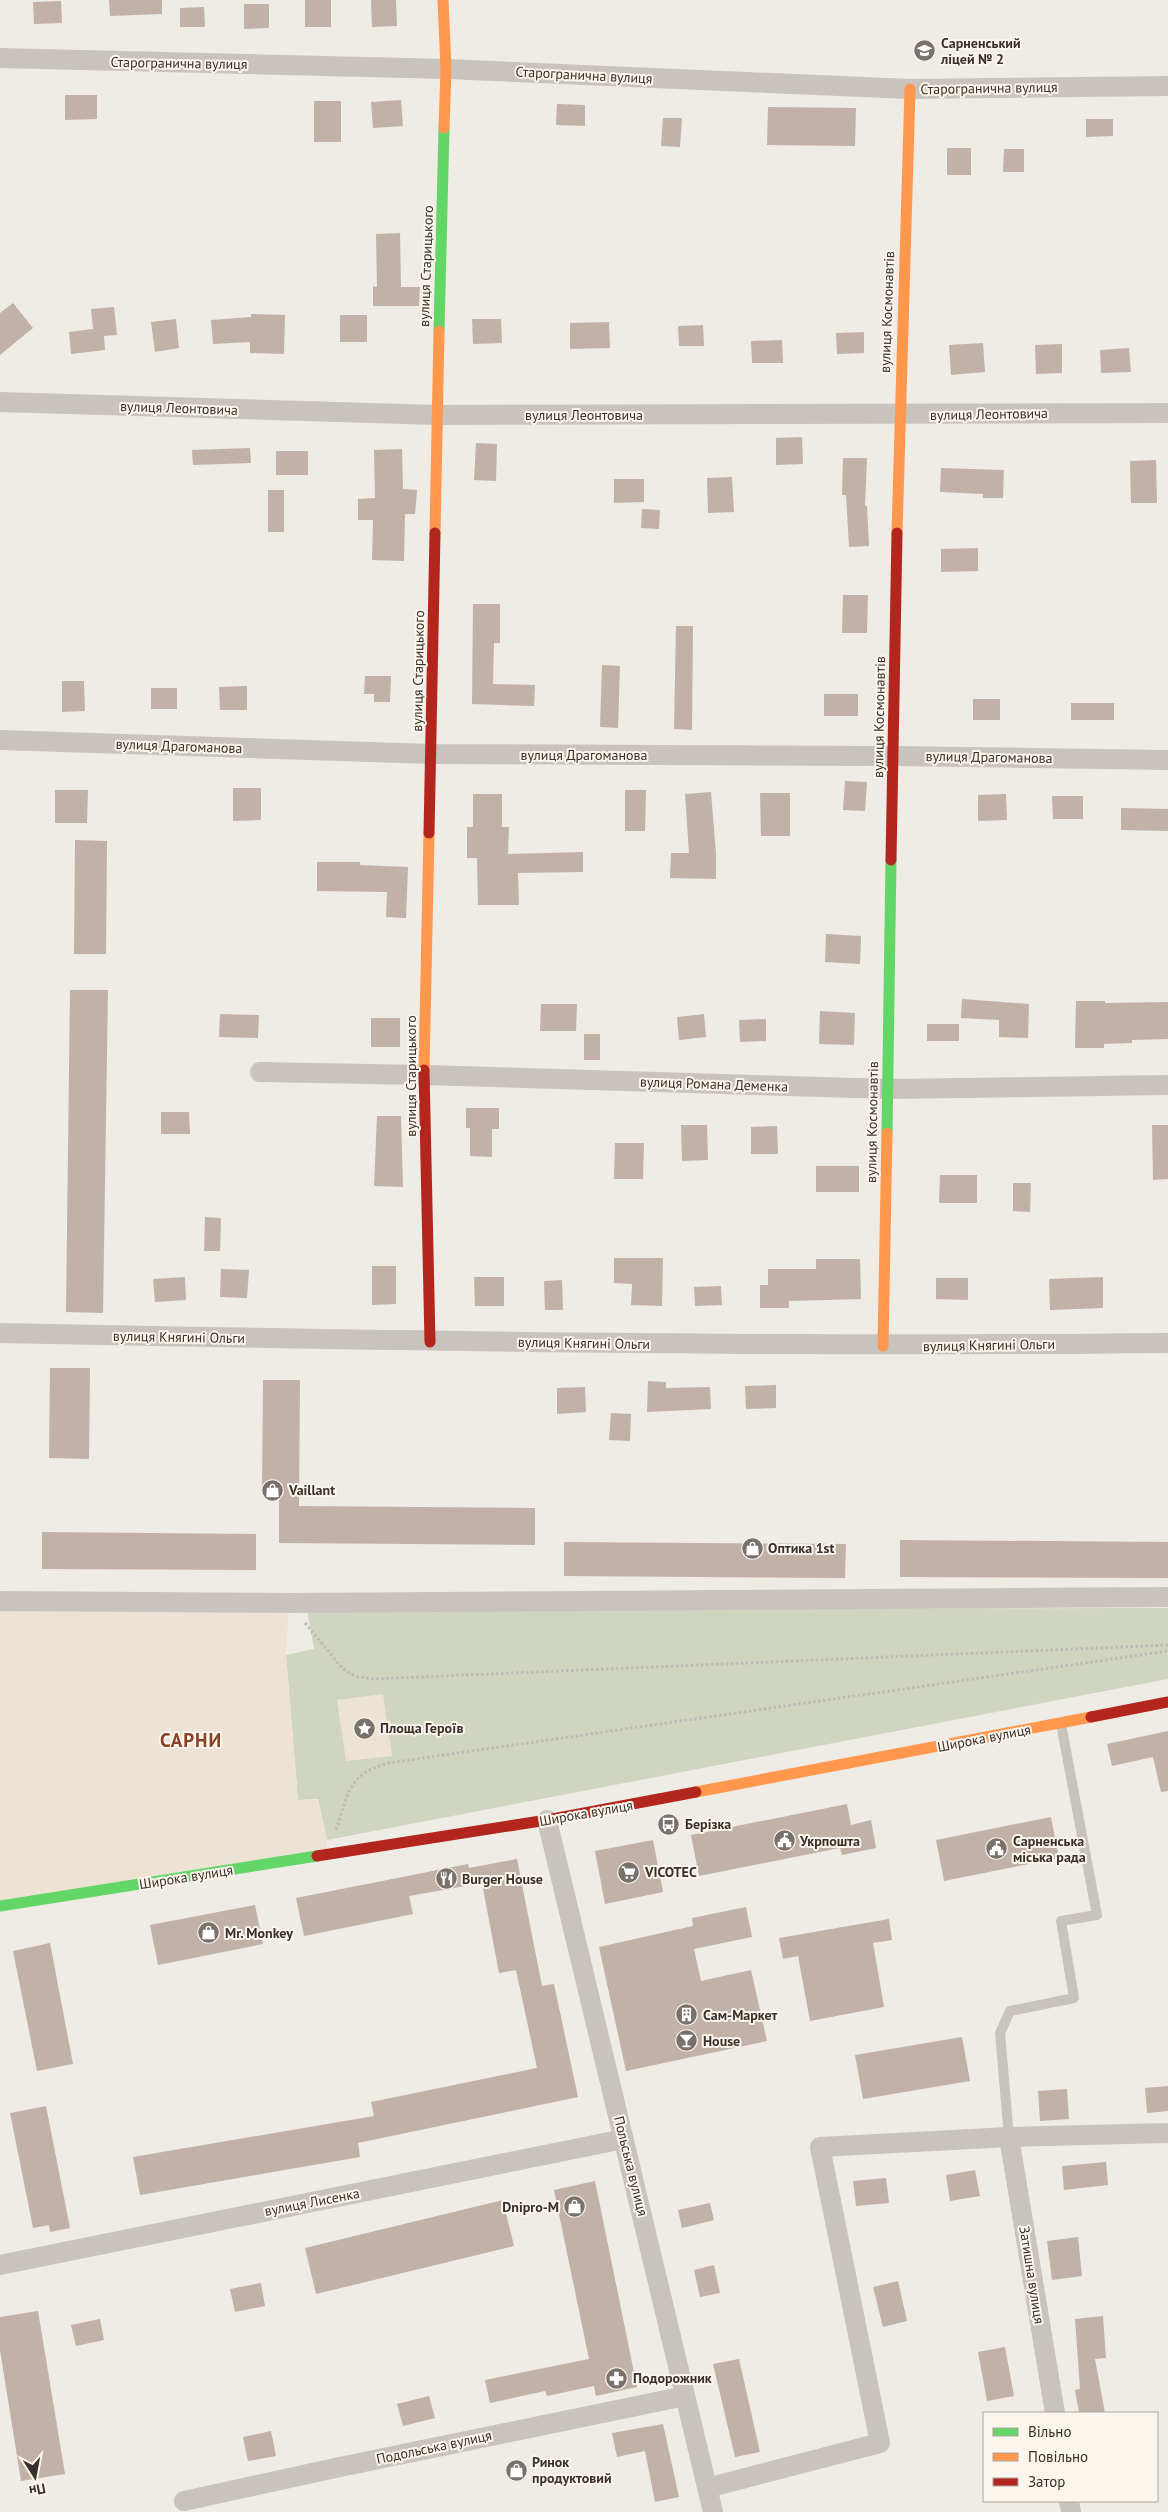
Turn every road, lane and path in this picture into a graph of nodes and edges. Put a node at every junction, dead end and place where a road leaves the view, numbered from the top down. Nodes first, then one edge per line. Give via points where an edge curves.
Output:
1 (443, 0) edge
2 (0, 58) edge
3 (446, 69) junction
4 (1168, 86) edge
5 (910, 89) junction
6 (0, 402) edge
7 (1168, 413) edge
8 (437, 415) junction
9 (899, 415) junction
10 (0, 740) edge
11 (431, 754) junction
12 (893, 756) junction
13 (1168, 760) edge
14 (260, 1072) dead end
15 (424, 1075) junction
16 (1168, 1086) edge
17 (888, 1089) junction
18 (0, 1333) edge
19 (430, 1342) junction
20 (1168, 1343) edge
21 (883, 1346) junction
22 (1168, 1597) edge
23 (0, 1601) edge
24 (289, 1603) junction
25 (1168, 1645) edge
26 (1168, 1651) edge
27 (1168, 1702) edge
28 (1061, 1724) junction
29 (547, 1820) junction
30 (327, 1854) junction
31 (0, 1906) edge
32 (1168, 2133) edge
33 (1009, 2137) junction
34 (624, 2139) junction
35 (0, 2265) edge
36 (685, 2396) junction
37 (1055, 2412) edge
38 (707, 2488) junction
39 (184, 2501) dead end
40 (713, 2512) edge

1 - 3 street, вулиця Старицького
2 - 3 street, Старогранична вулиця
3 - 5 street, Старогранична вулиця
3 - 8 street, вулиця Старицького
4 - 5 street, Старогранична вулиця
5 - 9 street, вулиця Космонавтів
6 - 8 street, вулиця Леонтовича
7 - 9 street, вулиця Леонтовича
8 - 9 street, вулиця Леонтовича
8 - 11 street, вулиця Старицького
9 - 12 street, вулиця Космонавтів
10 - 11 street, вулиця Драгоманова
11 - 12 street, вулиця Драгоманова
11 - 15 street, вулиця Старицького
12 - 13 street, вулиця Драгоманова
12 - 17 street, вулиця Космонавтів
14 - 15 street, вулиця Романа Деменка
15 - 17 street, вулиця Романа Деменка
15 - 19 street, вулиця Старицького
16 - 17 street, вулиця Романа Деменка
17 - 21 street, вулиця Космонавтів
18 - 19 street, вулиця Княгині Ольги
19 - 21 street, вулиця Княгині Ольги
20 - 21 street, вулиця Княгині Ольги
22 - 24 street
23 - 24 street
24 - 25 path via 343,1669 355,1676 372,1679
26 - 30 path via 388,1763 369,1768 354,1781
27 - 28 street, Широка вулиця
28 - 29 street, Широка вулиця
28 - 33 lane via 1097,1915 1061,1922 1074,1998 1010,2011 1000,2033
29 - 30 street, Широка вулиця
29 - 34 street, Польська вулиця
30 - 31 street, Широка вулиця
32 - 33 street
33 - 37 street, Затишна вулиця
33 - 38 street via 820,2147 880,2443
34 - 35 street, вулиця Лисенка
34 - 36 street, Польська вулиця
36 - 38 street, Польська вулиця
36 - 39 street, Подольська вулиця
38 - 40 street, Польська вулиця

